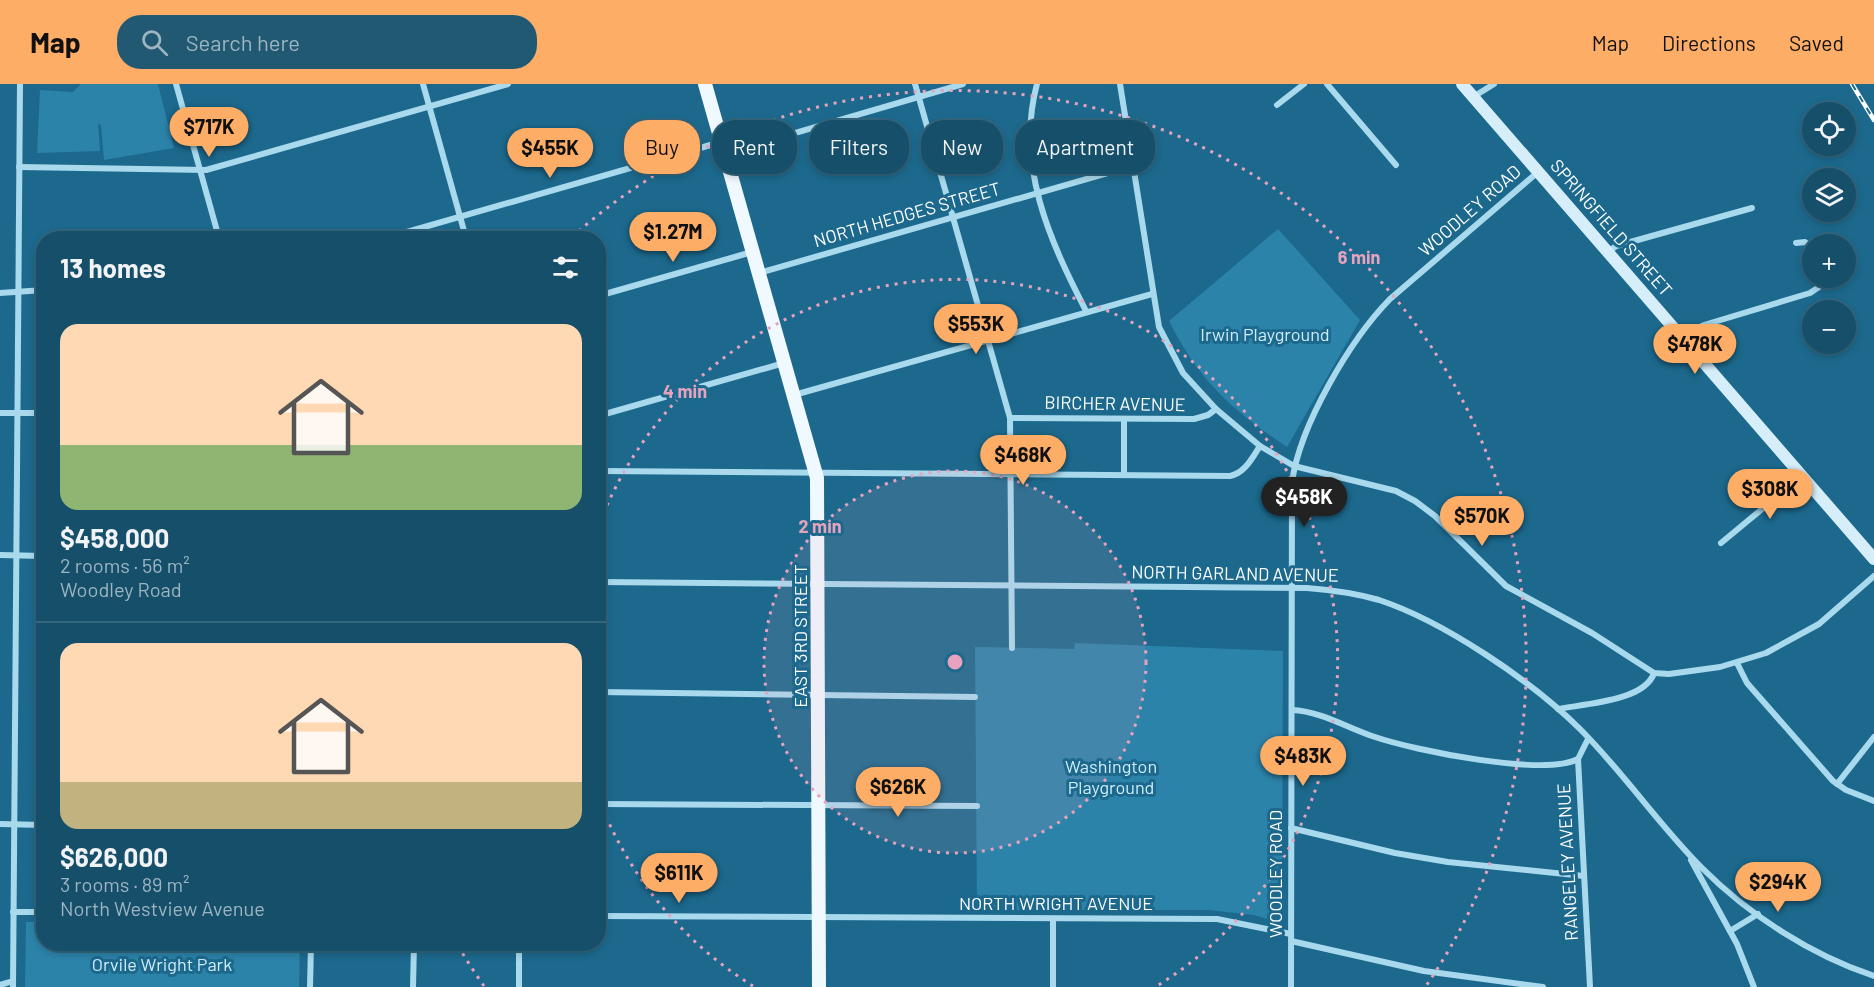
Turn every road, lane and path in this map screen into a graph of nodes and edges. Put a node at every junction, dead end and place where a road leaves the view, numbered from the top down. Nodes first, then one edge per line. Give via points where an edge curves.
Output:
1 (20, 84) edge
2 (176, 84) edge
3 (423, 84) edge
4 (508, 84) edge
5 (705, 84) edge
6 (915, 84) edge
7 (963, 84) edge
8 (1037, 84) edge
9 (1120, 84) edge
10 (1304, 84) edge
11 (1327, 84) edge
12 (1462, 84) edge
13 (1494, 84) edge
14 (919, 97) junction
15 (1473, 97) junction
16 (1277, 105) dead end
17 (429, 106) junction
18 (715, 120) edge
19 (1125, 120) edge
20 (797, 128) edge
21 (712, 150) edge
22 (1396, 165) dead end
23 (19, 167) junction
24 (200, 170) junction
25 (1538, 171) junction
26 (731, 174) edge
27 (1105, 174) edge
28 (1133, 174) edge
29 (1037, 194) junction
30 (1752, 208) dead end
31 (460, 217) junction
32 (953, 218) junction
33 (217, 231) edge
34 (411, 231) edge
35 (464, 231) edge
36 (1802, 242) edge
37 (1796, 243) dead end
38 (753, 252) junction
39 (1607, 252) junction
40 (759, 273) junction
41 (1818, 288) edge
42 (36, 291) edge
43 (18, 292) junction
44 (0, 293) edge
45 (606, 294) edge
46 (1152, 294) junction
47 (1086, 311) junction
48 (1681, 336) junction
49 (988, 339) junction
50 (784, 363) junction
51 (794, 395) junction
52 (1216, 409) junction
53 (0, 413) edge
54 (36, 413) edge
55 (17, 414) junction
56 (606, 414) edge
57 (1010, 418) junction
58 (1124, 419) junction
59 (1260, 446) junction
60 (1294, 466) junction
61 (606, 471) edge
62 (816, 473) junction
63 (1011, 474) junction
64 (1124, 475) junction
65 (1802, 476) junction
66 (1722, 543) dead end
67 (0, 555) edge
68 (15, 555) junction
69 (36, 556) edge
70 (1874, 559) edge
71 (1874, 576) edge
72 (606, 582) edge
73 (819, 583) junction
74 (1012, 585) junction
75 (1292, 588) junction
76 (1012, 648) dead end
77 (1737, 663) junction
78 (1654, 673) junction
79 (606, 692) edge
80 (819, 694) junction
81 (975, 697) dead end
82 (1558, 709) junction
83 (1292, 710) junction
84 (1874, 737) edge
85 (1588, 739) junction
86 (1578, 759) junction
87 (1837, 784) junction
88 (1874, 801) edge
89 (606, 804) edge
90 (819, 806) junction
91 (977, 806) dead end
92 (0, 824) edge
93 (14, 824) junction
94 (36, 825) edge
95 (1291, 828) junction
96 (1684, 849) junction
97 (1584, 876) junction
98 (13, 912) junction
99 (36, 912) edge
100 (1758, 914) junction
101 (606, 916) edge
102 (819, 917) junction
103 (1053, 919) junction
104 (1730, 931) junction
105 (1291, 938) junction
106 (311, 951) edge
107 (414, 951) edge
108 (519, 951) edge
109 (1874, 976) edge
110 (13, 984) edge
111 (0, 985) edge
112 (310, 987) edge
113 (413, 987) edge
114 (519, 987) edge
115 (819, 987) edge
116 (1053, 987) edge
117 (1291, 987) edge
118 (1543, 987) edge
119 (1590, 987) edge
120 (1754, 987) edge

1 - 23 street
2 - 24 street
3 - 17 street
4 - 17 street
5 - 18 main road, EAST 3RD STREET
6 - 14 street
7 - 14 street
8 - 29 street via 1030,133
9 - 19 street
10 - 16 street
11 - 22 street
12 - 15 main road, SPRINGFIELD STREET
13 - 15 street
14 - 20 street
14 - 32 street
15 - 25 main road, SPRINGFIELD STREET
17 - 24 street
17 - 31 street
21 - 31 street
23 - 24 street
23 - 43 street
24 - 33 street
25 - 39 main road, SPRINGFIELD STREET
25 - 60 street, WOODLEY ROAD via 1372,318 1323,396
26 - 38 main road, EAST 3RD STREET
27 - 29 street, NORTH HEDGES STREET
28 - 46 street
29 - 32 street, NORTH HEDGES STREET
29 - 47 street via 1059,258
30 - 39 street via 1616,246
31 - 34 street
31 - 35 street
32 - 40 street, NORTH HEDGES STREET
32 - 49 street
36 - 37 street
38 - 40 main road, EAST 3RD STREET
38 - 45 street
39 - 48 main road, SPRINGFIELD STREET
40 - 50 main road, EAST 3RD STREET
41 - 48 street
42 - 43 street
43 - 44 street
43 - 55 street
46 - 47 street
46 - 52 street via 1174,360
47 - 49 street
48 - 65 main road, SPRINGFIELD STREET
49 - 51 street
49 - 57 street
50 - 51 main road, EAST 3RD STREET
50 - 56 street
51 - 62 main road, EAST 3RD STREET
52 - 58 street, BIRCHER AVENUE via 1194,419
52 - 59 street
53 - 55 street
54 - 55 street
55 - 68 street
57 - 58 street, BIRCHER AVENUE
57 - 63 street
58 - 64 street
59 - 60 street
59 - 64 street via 1237,475
60 - 75 street, WOODLEY ROAD
60 - 78 street via 1396,491 1415,501 1506,586 1592,633
61 - 62 street
62 - 63 street
62 - 73 main road, EAST 3RD STREET
63 - 64 street
63 - 74 street
65 - 66 street
65 - 70 main road, SPRINGFIELD STREET
67 - 68 street
68 - 69 street
68 - 93 street
71 - 77 street via 1809,631
72 - 73 street, NORTH GARLAND AVENUE
73 - 74 street, NORTH GARLAND AVENUE
73 - 80 main road, EAST 3RD STREET
74 - 75 street, NORTH GARLAND AVENUE
74 - 76 street
75 - 82 street, NORTH GARLAND AVENUE via 1345,591 1407,612 1483,655
75 - 83 street, WOODLEY ROAD
77 - 78 street
77 - 87 street via 1747,683
78 - 82 street via 1648,685 1635,693
79 - 80 street
80 - 81 street
80 - 90 main road, EAST 3RD STREET
82 - 85 street, NORTH GARLAND AVENUE
83 - 86 street via 1313,713 1384,740 1442,755 1531,764
83 - 95 street, WOODLEY ROAD
84 - 87 street
85 - 86 street, RANGELEY AVENUE
85 - 96 street, NORTH GARLAND AVENUE via 1634,787
86 - 97 street, RANGELEY AVENUE
87 - 88 street
89 - 90 street
90 - 91 street
90 - 102 main road, EAST 3RD STREET
92 - 93 street
93 - 94 street
93 - 98 street
95 - 97 street via 1448,862
95 - 105 street, WOODLEY ROAD
96 - 100 street, NORTH GARLAND AVENUE via 1715,881
96 - 104 street
97 - 119 street, RANGELEY AVENUE
98 - 99 street
98 - 110 street
100 - 104 street
100 - 109 street, NORTH GARLAND AVENUE via 1810,947
101 - 102 street, NORTH WRIGHT AVENUE
102 - 103 street, NORTH WRIGHT AVENUE
102 - 115 main road, EAST 3RD STREET
103 - 105 street, NORTH WRIGHT AVENUE via 1216,919
103 - 116 street
104 - 120 street
105 - 117 street, WOODLEY ROAD
105 - 118 street, NORTH WRIGHT AVENUE via 1424,971
106 - 112 street
107 - 113 street
108 - 114 street
110 - 111 street

